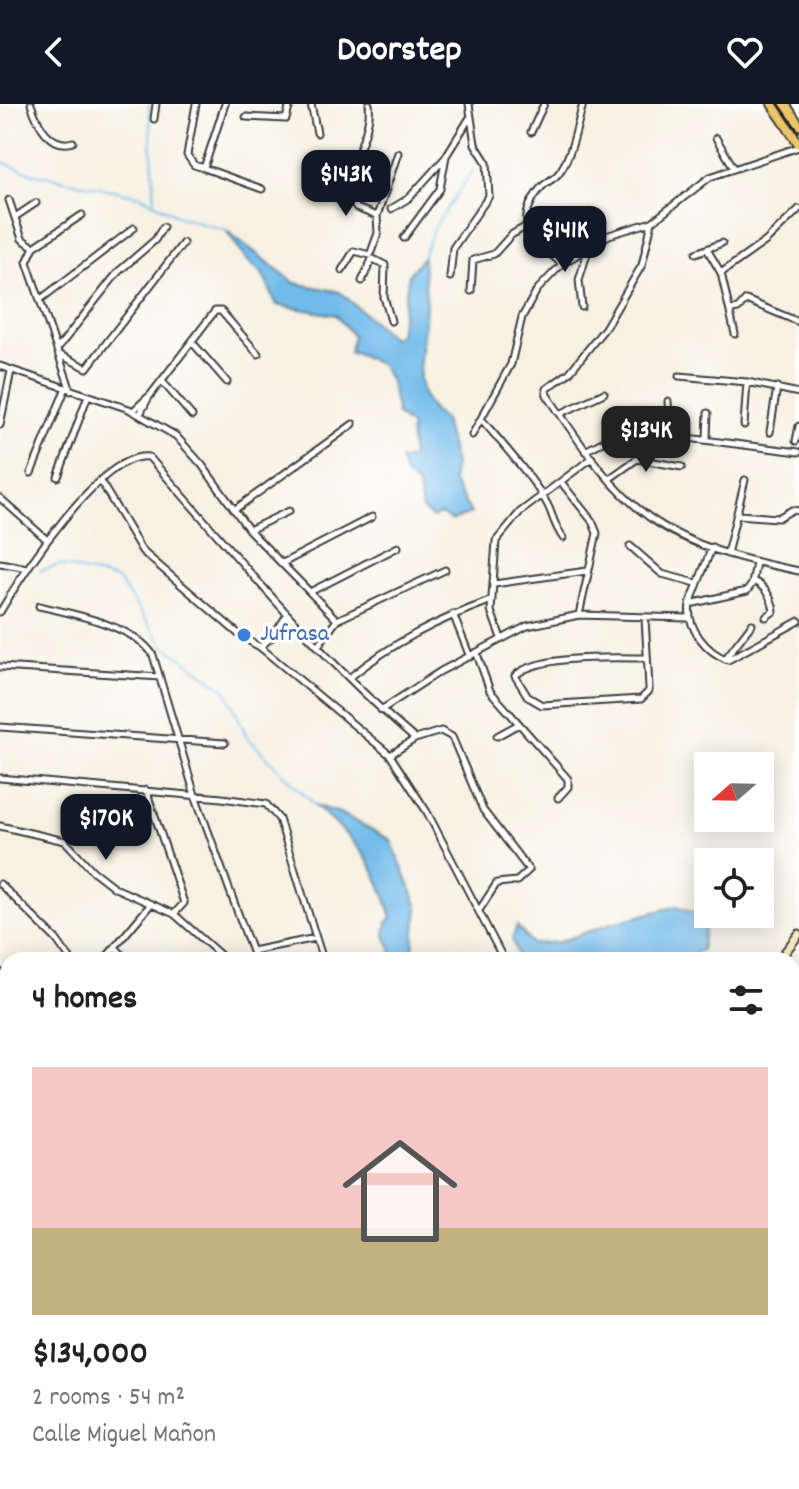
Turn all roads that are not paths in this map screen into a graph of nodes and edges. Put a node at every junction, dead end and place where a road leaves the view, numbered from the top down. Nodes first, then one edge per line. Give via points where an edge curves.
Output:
1 (31, 104) edge
2 (156, 104) edge
3 (196, 104) edge
4 (225, 104) edge
5 (290, 104) edge
6 (311, 104) edge
7 (369, 104) edge
8 (469, 104) edge
9 (544, 104) edge
10 (583, 104) edge
11 (772, 104) edge
12 (785, 104) edge
13 (246, 117) dead end
14 (470, 118) junction
15 (154, 119) dead end
16 (799, 125) edge
17 (531, 132) dead end
18 (317, 133) dead end
19 (716, 138) dead end
20 (73, 142) dead end
21 (799, 145) edge
22 (398, 153) dead end
23 (446, 156) junction
24 (356, 162) junction
25 (204, 168) junction
26 (734, 168) junction
27 (322, 177) dead end
28 (262, 189) dead end
29 (9, 200) dead end
30 (36, 203) dead end
31 (391, 209) dead end
32 (799, 209) edge
33 (82, 215) dead end
34 (377, 216) junction
35 (15, 217) junction
36 (652, 222) junction
37 (163, 227) dead end
38 (525, 227) junction
39 (134, 228) dead end
40 (404, 238) dead end
41 (183, 243) dead end
42 (722, 243) dead end
43 (589, 246) junction
44 (34, 247) junction
45 (707, 249) junction
46 (696, 253) dead end
47 (371, 257) junction
48 (562, 264) junction
49 (342, 270) dead end
50 (721, 273) junction
51 (450, 277) dead end
52 (362, 281) dead end
53 (471, 291) dead end
54 (41, 299) junction
55 (582, 307) dead end
56 (731, 310) junction
57 (391, 321) dead end
58 (799, 322) edge
59 (735, 334) dead end
60 (192, 342) junction
61 (58, 351) junction
62 (258, 354) dead end
63 (0, 366) edge
64 (11, 371) junction
65 (679, 376) dead end
66 (162, 381) junction
67 (227, 382) dead end
68 (747, 382) junction
69 (777, 387) junction
70 (68, 391) junction
71 (604, 393) dead end
72 (799, 393) edge
73 (149, 397) junction
74 (87, 398) junction
75 (668, 401) dead end
76 (133, 411) junction
77 (708, 413) dead end
78 (140, 414) junction
79 (560, 414) junction
80 (192, 416) dead end
81 (482, 420) junction
82 (353, 424) dead end
83 (0, 425) edge
84 (744, 425) dead end
85 (799, 426) edge
86 (770, 432) dead end
87 (670, 434) junction
88 (472, 435) dead end
89 (707, 438) junction
90 (796, 441) dead end
91 (585, 451) junction
92 (799, 452) edge
93 (592, 458) junction
94 (682, 467) dead end
95 (31, 473) dead end
96 (58, 477) dead end
97 (609, 479) junction
98 (745, 480) dead end
99 (101, 481) junction
100 (561, 482) junction
101 (540, 497) junction
102 (0, 498) edge
103 (234, 510) junction
104 (289, 511) dead end
105 (799, 511) edge
106 (738, 515) junction
107 (372, 517) dead end
108 (249, 530) junction
109 (563, 538) dead end
110 (46, 539) junction
111 (630, 546) dead end
112 (398, 547) dead end
113 (712, 547) junction
114 (727, 554) junction
115 (0, 563) edge
116 (756, 563) junction
117 (281, 564) junction
118 (27, 568) junction
119 (445, 570) dead end
120 (587, 571) junction
121 (799, 571) edge
122 (753, 581) junction
123 (696, 583) junction
124 (494, 584) junction
125 (310, 592) junction
126 (492, 600) junction
127 (690, 604) junction
128 (39, 606) dead end
129 (0, 612) edge
130 (453, 614) junction
131 (287, 615) junction
132 (579, 615) junction
133 (766, 617) dead end
134 (645, 618) junction
135 (688, 618) junction
136 (337, 620) junction
137 (799, 621) edge
138 (752, 624) dead end
139 (502, 638) junction
140 (318, 646) junction
141 (260, 647) junction
142 (477, 654) junction
143 (470, 657) junction
144 (647, 658) junction
145 (725, 659) junction
146 (0, 667) edge
147 (160, 677) junction
148 (349, 678) junction
149 (381, 710) junction
150 (519, 724) junction
151 (0, 727) edge
152 (497, 736) dead end
153 (415, 739) junction
154 (178, 742) junction
155 (225, 743) dead end
156 (390, 755) junction
157 (0, 778) edge
158 (146, 790) junction
159 (195, 795) junction
160 (558, 798) dead end
161 (0, 826) edge
162 (0, 884) edge
163 (151, 904) junction
164 (480, 909) junction
165 (174, 914) junction
166 (799, 934) edge
167 (316, 938) junction
168 (115, 947) junction
169 (252, 951) joint
170 (65, 952) edge
171 (111, 952) edge
172 (120, 952) edge
173 (217, 952) edge
174 (320, 952) edge
175 (500, 952) edge
176 (785, 952) edge

1 - 20 street via 53,141
2 - 15 street
3 - 25 street via 187,155
4 - 25 street
5 - 13 street via 286,119
6 - 18 street
7 - 24 street via 370,120
8 - 14 street
9 - 17 street
10 - 38 street via 562,168 539,191
11 - 21 main road
12 - 16 main road
14 - 23 street
14 - 51 street via 475,144 487,163 489,196 453,248
19 - 26 street
21 - 26 street
22 - 34 street
23 - 31 street via 409,198
23 - 40 street via 440,189
24 - 27 street via 334,158
24 - 34 street via 352,201
25 - 28 street
26 - 36 street via 710,177
29 - 35 street
30 - 35 street
32 - 50 street
33 - 44 street
34 - 47 street
35 - 44 street via 22,239
36 - 43 street
36 - 79 street via 642,265 605,328 569,373 545,392
37 - 61 street via 118,272
38 - 48 street
38 - 53 street via 494,254 473,260
39 - 54 street
41 - 61 street via 87,368
42 - 45 street
43 - 48 street
43 - 55 street via 579,280
44 - 54 street via 27,262
45 - 46 street
45 - 50 street
47 - 49 street via 354,251
47 - 52 street
47 - 57 street via 385,265 384,297
48 - 81 street via 537,290 522,317 511,364
50 - 56 street
54 - 61 street
56 - 58 street via 746,300
56 - 59 street
60 - 62 street via 215,311 221,311
60 - 66 street
60 - 67 street
61 - 70 street
63 - 64 street
64 - 70 street
64 - 83 street
65 - 68 street
66 - 73 street
66 - 80 street
68 - 69 street
68 - 84 street
69 - 72 street
69 - 86 street
70 - 74 street
70 - 95 street
71 - 79 street
73 - 76 street
73 - 78 street
74 - 76 street
74 - 96 street
75 - 87 street
76 - 78 street
77 - 89 street
78 - 103 street via 176,436
79 - 91 street
81 - 88 street
81 - 101 street
82 - 103 street
85 - 90 street
87 - 89 street
87 - 91 street via 624,434
89 - 92 street
91 - 93 street
93 - 97 street
93 - 100 street
94 - 97 street via 637,459
97 - 113 street via 651,519
98 - 106 street
99 - 110 street
99 - 131 street via 141,456 149,457
99 - 141 street via 142,551
100 - 101 street
100 - 120 street via 597,533
101 - 109 street
101 - 124 street via 496,541
102 - 110 street
103 - 108 street
104 - 108 street
105 - 106 street via 778,518
106 - 114 street
107 - 117 street
108 - 117 street
110 - 118 street
111 - 123 street via 662,574
112 - 125 street
113 - 114 street
113 - 123 street
114 - 116 street
115 - 118 street
116 - 121 street
116 - 122 street
117 - 125 street
118 - 129 street
119 - 136 street
120 - 124 street
120 - 132 street
122 - 127 street via 742,594
122 - 133 street via 774,606
123 - 127 street
124 - 126 street
125 - 136 street
126 - 130 street
126 - 139 street
127 - 135 street
128 - 147 street via 84,615 141,641 153,655
130 - 143 street
130 - 148 street via 421,628
131 - 140 street
131 - 141 street
132 - 134 street
132 - 139 street via 527,626
134 - 135 street
134 - 144 street
135 - 145 street via 706,645
136 - 140 street
137 - 145 street via 737,658
138 - 145 street
139 - 142 street
140 - 148 street
141 - 156 street
142 - 143 street
142 - 150 street via 490,691
143 - 149 street
144 - 144 street via 566,661 515,676 528,697 542,705 637,700 649,691
146 - 147 street
147 - 154 street
148 - 149 street
149 - 153 street
150 - 152 street
150 - 160 street via 568,779
151 - 154 street
153 - 156 street
153 - 164 street via 441,731 452,737 483,810 529,870 517,881 497,883
154 - 155 street
154 - 159 street
156 - 164 street
157 - 158 street
158 - 159 street
158 - 165 street via 184,903
159 - 167 street via 266,804 275,810
159 - 169 street
161 - 163 street via 65,841 115,888
162 - 170 street
163 - 165 street
163 - 168 street
164 - 175 street
165 - 173 street
166 - 176 street
167 - 169 street
167 - 174 street
168 - 171 street
168 - 172 street

